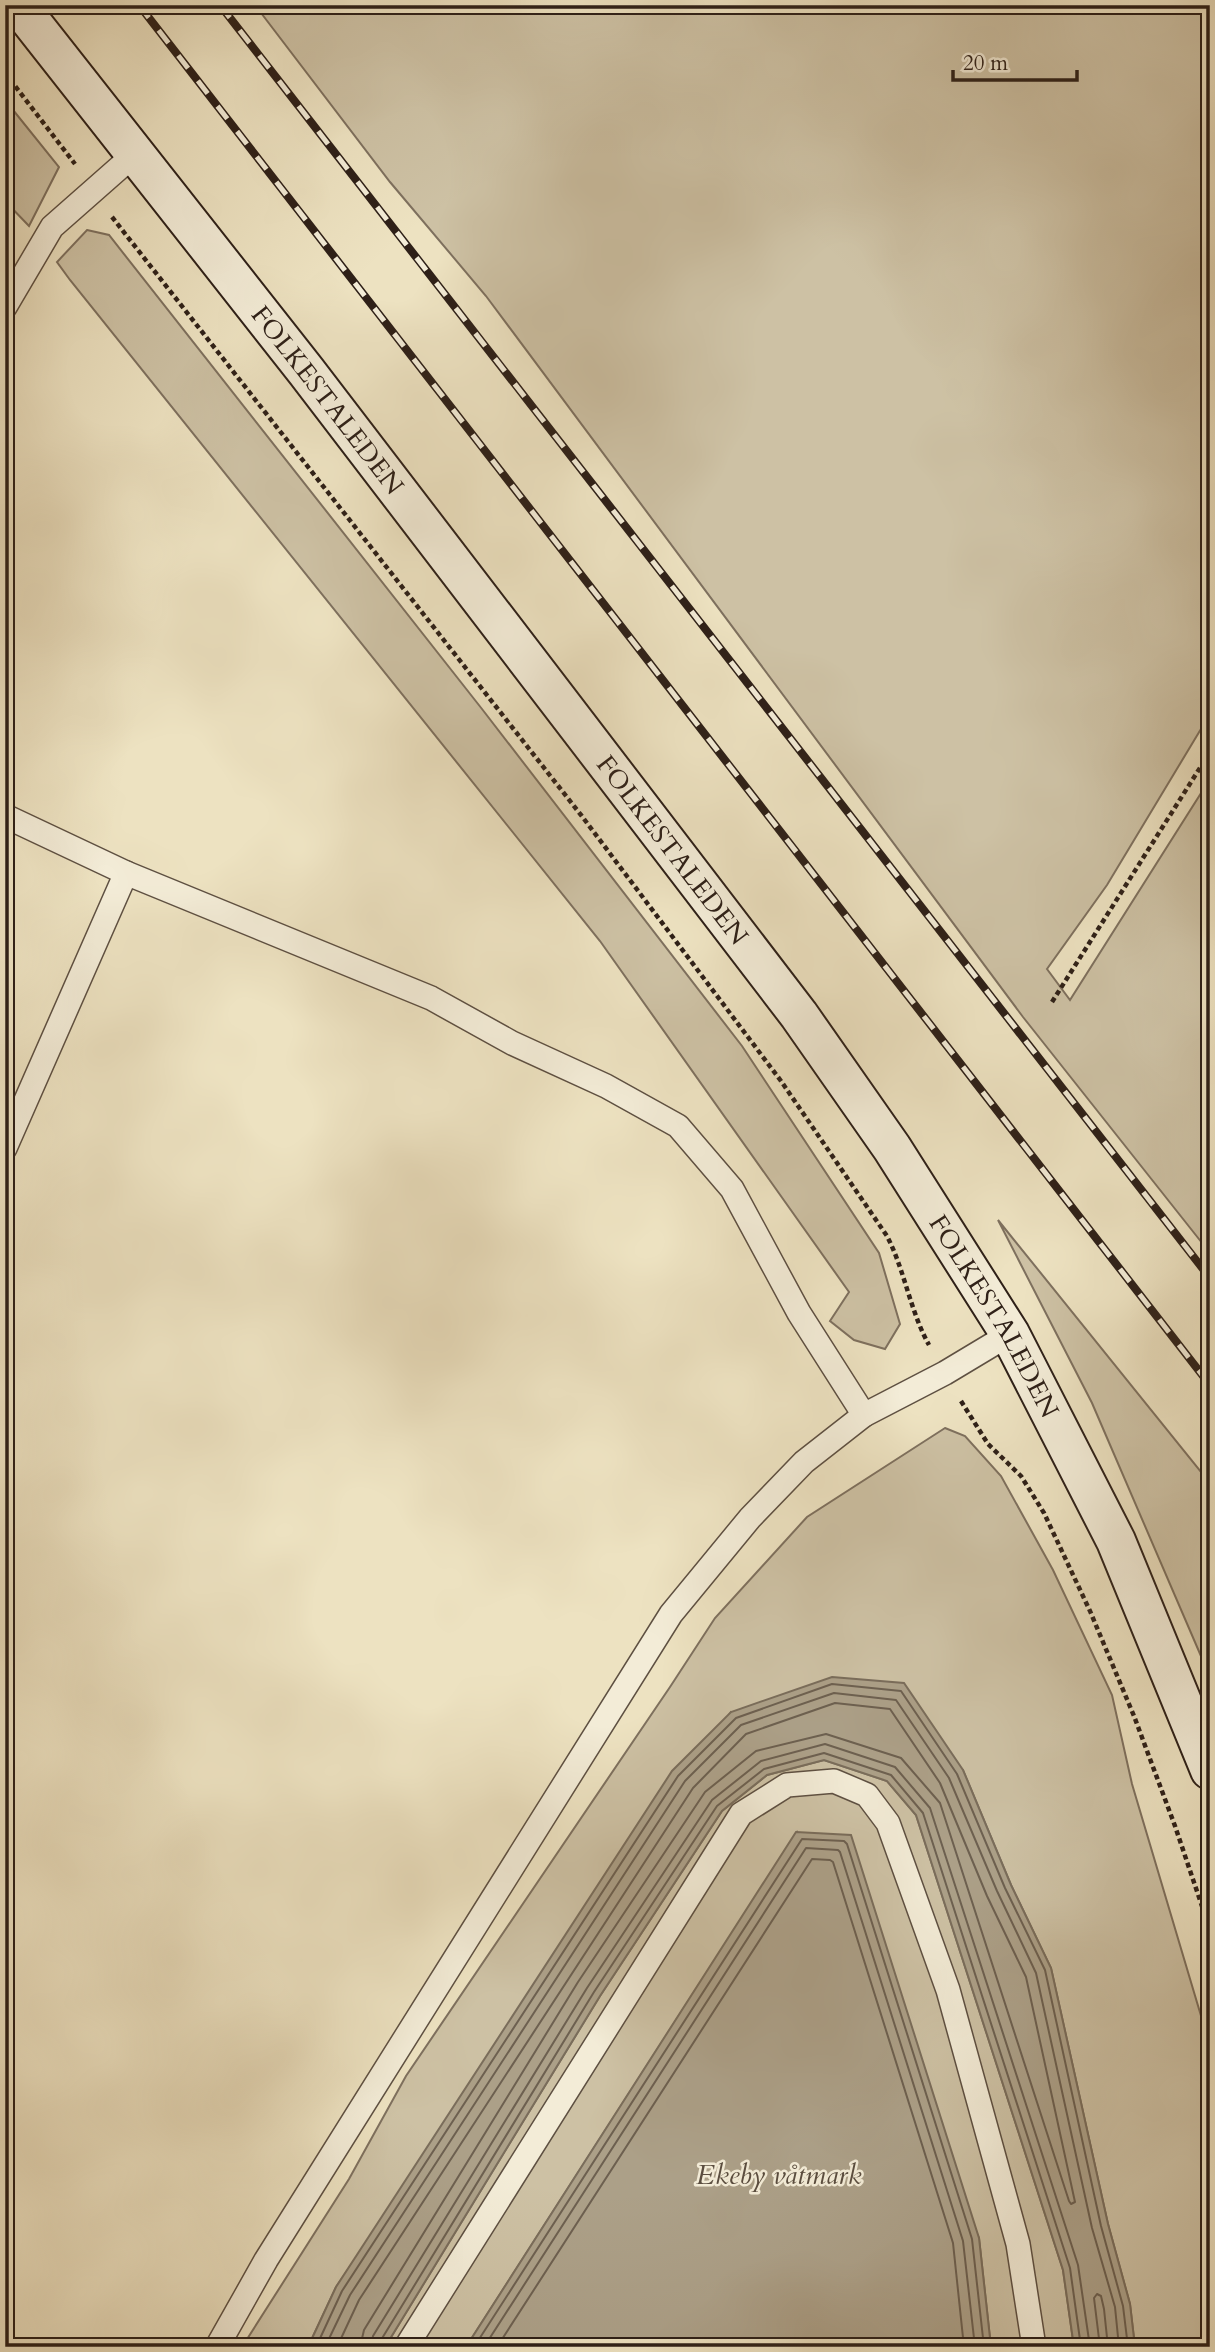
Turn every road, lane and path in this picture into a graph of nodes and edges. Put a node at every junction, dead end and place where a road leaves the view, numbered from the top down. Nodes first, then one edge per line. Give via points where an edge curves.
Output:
1 (18, 5) edge
2 (5, 73) edge
3 (136, 153) junction
4 (94, 190) junction
5 (5, 307) edge
6 (1210, 752) edge
7 (5, 816) edge
8 (126, 873) junction
9 (1052, 1002) dead end
10 (5, 1148) edge
11 (1010, 1334) junction
12 (945, 1373) junction
13 (864, 1415) junction
14 (1210, 1770) edge
15 (1210, 1930) edge
16 (217, 2347) edge
17 (406, 2347) edge
18 (1034, 2347) edge

1 - 3 main road, FOLKESTALEDEN
2 - 4 path
3 - 4 lane
3 - 11 main road, FOLKESTALEDEN via 799,1015 892,1148
4 - 5 lane via 52,227
4 - 12 path via 782,1081 887,1236 919,1327
6 - 9 path
7 - 8 lane
8 - 10 lane
8 - 13 lane via 431,998 678,1126 732,1189 799,1312
11 - 12 lane
11 - 14 main road, FOLKESTALEDEN via 1116,1541
12 - 13 lane
12 - 15 path via 973,1424 1021,1476 1044,1513 1134,1716
13 - 16 lane via 795,1471 671,1614 266,2260
17 - 18 lane via 741,1814 787,1785 834,1781 867,1795 888,1823 948,1990 1018,2244

